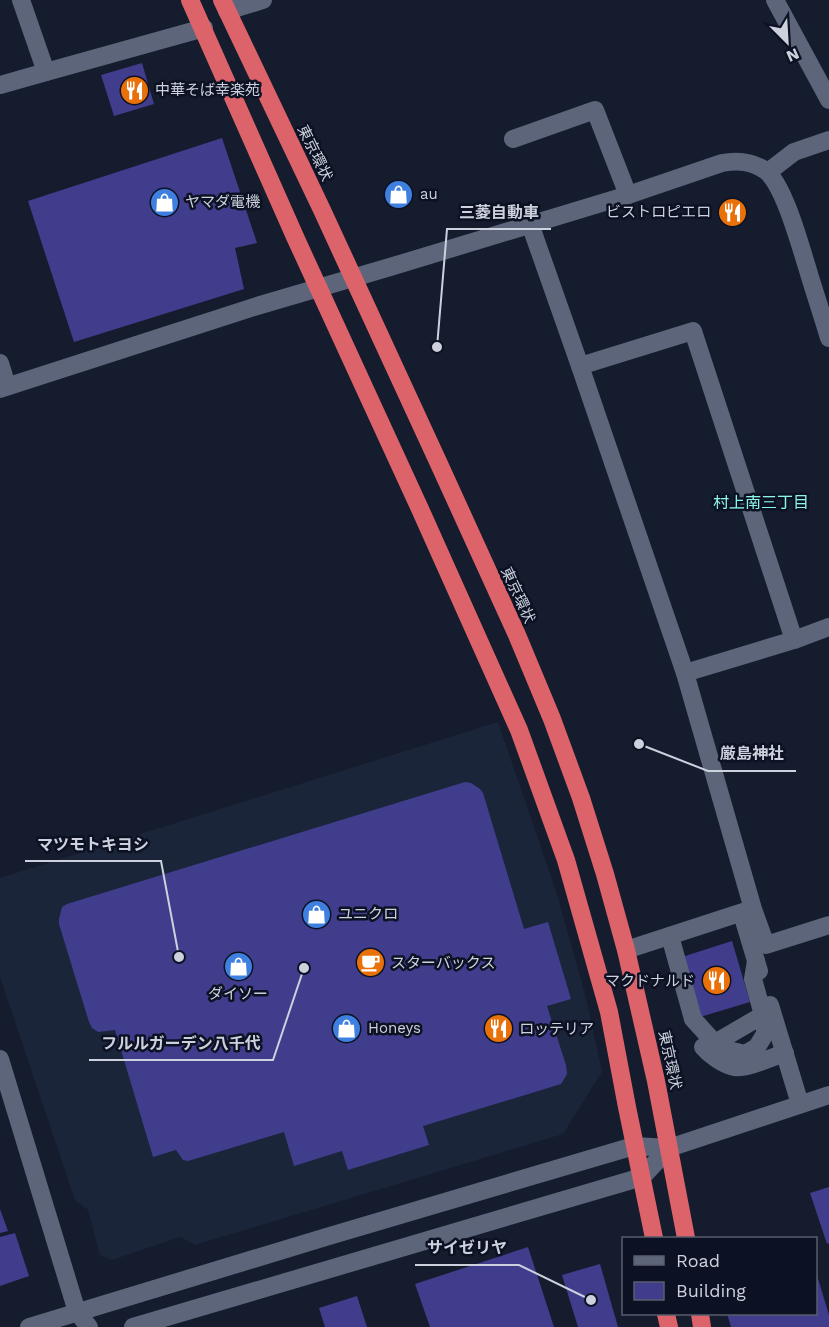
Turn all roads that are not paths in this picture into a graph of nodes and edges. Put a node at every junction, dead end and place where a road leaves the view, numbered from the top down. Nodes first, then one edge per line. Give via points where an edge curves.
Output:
1 (21, 0) edge
2 (263, 0) edge
3 (775, 0) edge
4 (191, 1) edge
5 (224, 6) edge
6 (204, 28) junction
7 (46, 72) junction
8 (0, 85) edge
9 (829, 100) edge
10 (513, 139) dead end
11 (829, 140) edge
12 (768, 172) junction
13 (628, 195) junction
14 (530, 224) junction
15 (353, 278) junction
16 (318, 288) junction
17 (829, 338) edge
18 (0, 363) edge
19 (580, 366) junction
20 (4, 387) edge
21 (829, 627) edge
22 (794, 640) junction
23 (685, 674) junction
24 (747, 911) junction
25 (829, 925) edge
26 (666, 938) junction
27 (626, 950) junction
28 (756, 961) junction
29 (763, 1015) junction
30 (715, 1043) junction
31 (785, 1053) junction
32 (0, 1059) edge
33 (829, 1095) edge
34 (800, 1104) junction
35 (634, 1146) junction
36 (669, 1148) junction
37 (642, 1177) junction
38 (654, 1237) edge
39 (686, 1237) edge
40 (78, 1320) edge
41 (29, 1327) edge
42 (89, 1327) edge
43 (133, 1327) edge

1 - 7 street
2 - 5 street
3 - 9 street
4 - 6 highway
5 - 15 highway, 東京環状
6 - 7 street
6 - 16 highway
7 - 8 street
10 - 13 street via 596,110
11 - 12 street via 794,152
12 - 13 street via 738,160
12 - 17 street via 791,218
13 - 14 street
14 - 15 street
14 - 19 street
15 - 16 street
15 - 27 highway, 東京環状 via 552,719 581,798
16 - 20 street
16 - 35 highway via 420,509 543,793 609,1012
18 - 20 street
19 - 22 street via 693,331
19 - 23 street
21 - 22 street
22 - 23 street
23 - 24 street
24 - 25 street via 765,945
24 - 26 street
24 - 28 street
26 - 27 street
26 - 30 street via 693,1019
26 - 31 street via 682,1018 706,1050 736,1068
27 - 36 highway, 東京環状
28 - 29 street via 753,979
28 - 31 street
29 - 30 street
29 - 30 street via 765,1034 757,1047 745,1054
31 - 34 street
32 - 40 street
33 - 34 street
34 - 36 street
35 - 36 street
35 - 37 highway
35 - 40 street via 326,1237
36 - 37 street
36 - 39 highway, 東京環状
37 - 38 highway
37 - 43 street
40 - 41 street
40 - 42 street

